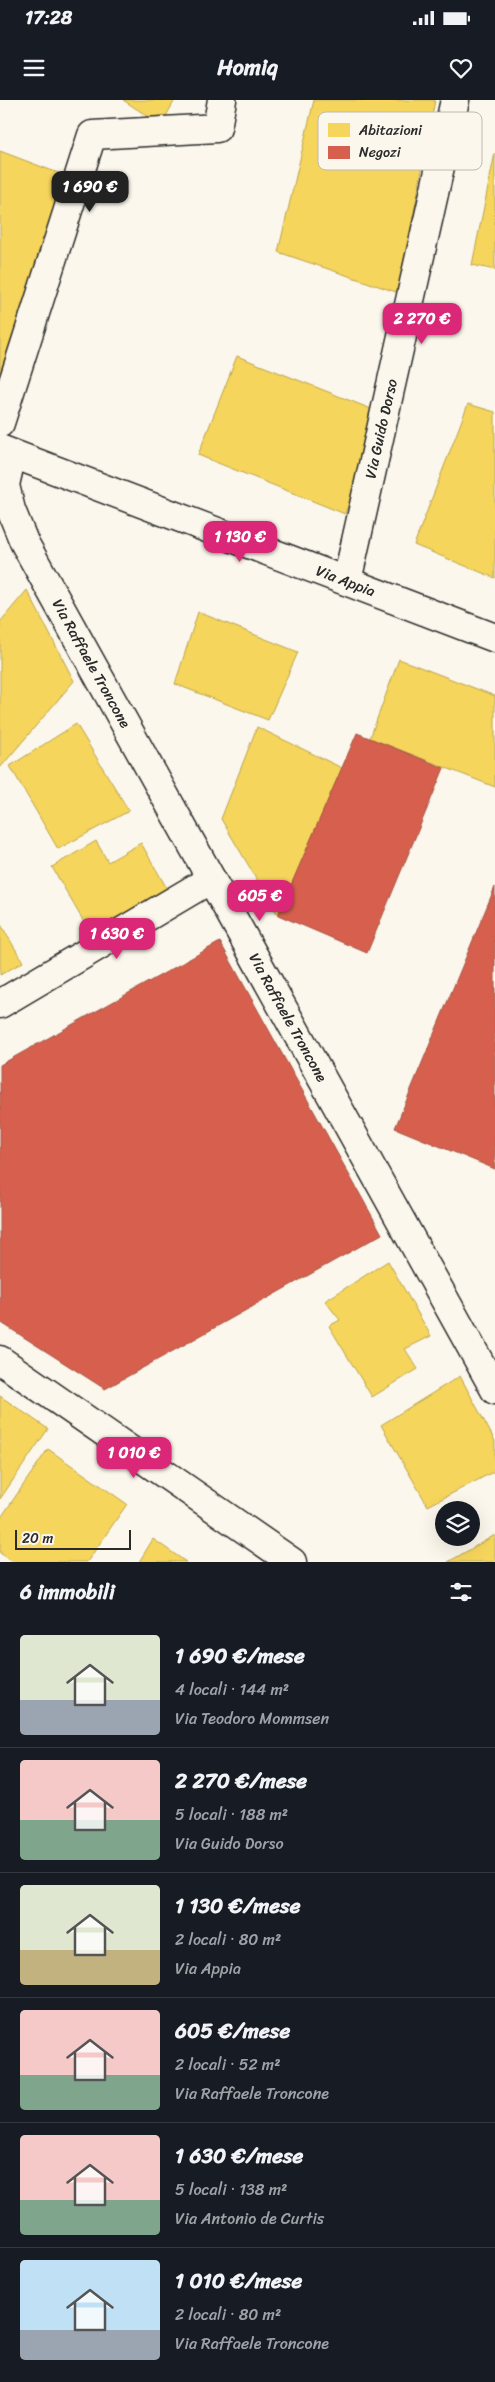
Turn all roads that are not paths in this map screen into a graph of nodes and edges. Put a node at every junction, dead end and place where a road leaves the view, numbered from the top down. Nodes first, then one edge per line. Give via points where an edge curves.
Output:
1 (222, 100) edge
2 (439, 170) edge
3 (0, 423) edge
4 (6, 452) edge
5 (347, 581) junction
6 (495, 638) edge
7 (212, 879) junction
8 (0, 1004) edge
9 (0, 1360) edge
10 (495, 1390) edge
11 (292, 1562) edge

1 - 3 street via 217,128 92,135
2 - 5 street, Via Guido Dorso
4 - 5 street, Via Appia
4 - 7 street, Via Raffaele Troncone via 5,485 24,542
5 - 6 street, Via Appia
7 - 8 street
7 - 10 street, Via Raffaele Troncone
9 - 11 street

